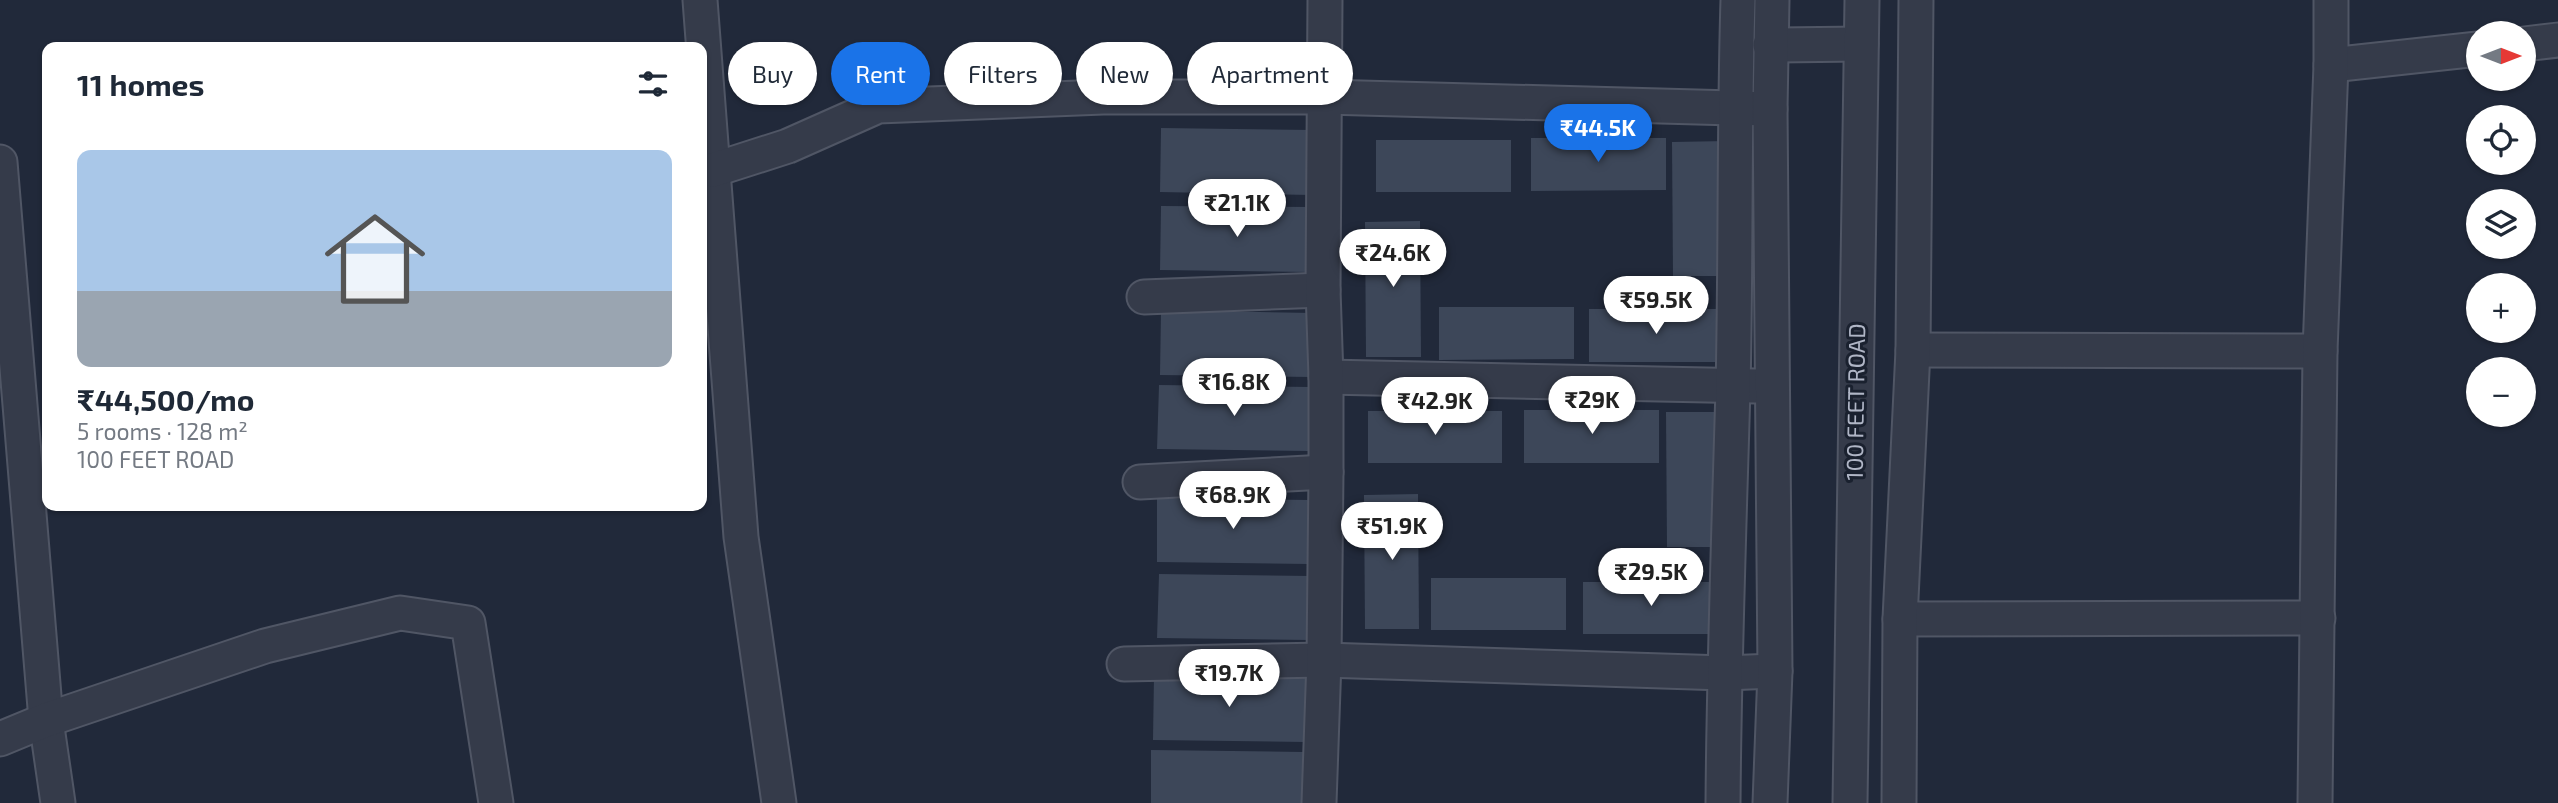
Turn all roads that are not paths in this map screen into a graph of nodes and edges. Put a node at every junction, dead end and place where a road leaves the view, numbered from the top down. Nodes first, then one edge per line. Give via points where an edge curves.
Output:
1 (700, 0) edge
2 (1325, 0) edge
3 (1738, 0) edge
4 (1772, 0) edge
5 (1862, 0) edge
6 (1916, 0) edge
7 (2331, 0) edge
8 (2558, 40) edge
9 (703, 42) edge
10 (1325, 42) edge
11 (2536, 43) edge
12 (1861, 44) junction
13 (1770, 45) junction
14 (2466, 50) edge
15 (2331, 65) junction
16 (707, 92) edge
17 (1187, 97) edge
18 (1353, 98) edge
19 (1325, 105) edge
20 (1735, 108) junction
21 (1770, 110) junction
22 (0, 162) edge
23 (713, 170) junction
24 (1323, 290) junction
25 (1144, 296) dead end
26 (1913, 350) junction
27 (2319, 351) junction
28 (1326, 377) junction
29 (1733, 386) junction
30 (1772, 386) junction
31 (1326, 472) junction
32 (1140, 482) dead end
33 (2318, 618) junction
34 (1900, 619) junction
35 (1324, 660) junction
36 (1124, 664) dead end
37 (1775, 671) junction
38 (1724, 674) junction
39 (46, 720) junction
40 (0, 739) edge
41 (58, 803) edge
42 (496, 803) edge
43 (779, 803) edge
44 (1319, 803) edge
45 (1723, 803) edge
46 (1770, 803) edge
47 (1850, 803) edge
48 (1899, 803) edge
49 (2315, 803) edge

1 - 9 street
2 - 10 street
3 - 20 street
4 - 13 street
5 - 12 street, 100 FEET ROAD
6 - 26 street
7 - 15 street
8 - 11 street
12 - 13 street
12 - 47 street, 100 FEET ROAD
13 - 21 street
14 - 15 street
15 - 27 street
16 - 23 street
17 - 23 street via 878,106 788,146
18 - 20 street
19 - 24 street
20 - 21 street
20 - 29 street
21 - 30 street
22 - 39 street
23 - 43 street via 741,537
24 - 25 street
24 - 28 street
26 - 27 street
26 - 34 street
27 - 33 street
28 - 29 street
28 - 31 street
29 - 30 street
29 - 38 street
30 - 37 street
31 - 32 street
31 - 35 street
33 - 34 street
33 - 49 street
34 - 48 street
35 - 36 street
35 - 38 street
35 - 44 street
37 - 38 street
37 - 46 street
38 - 45 street
39 - 40 street
39 - 41 street
39 - 42 street via 265,646 400,613 468,623

